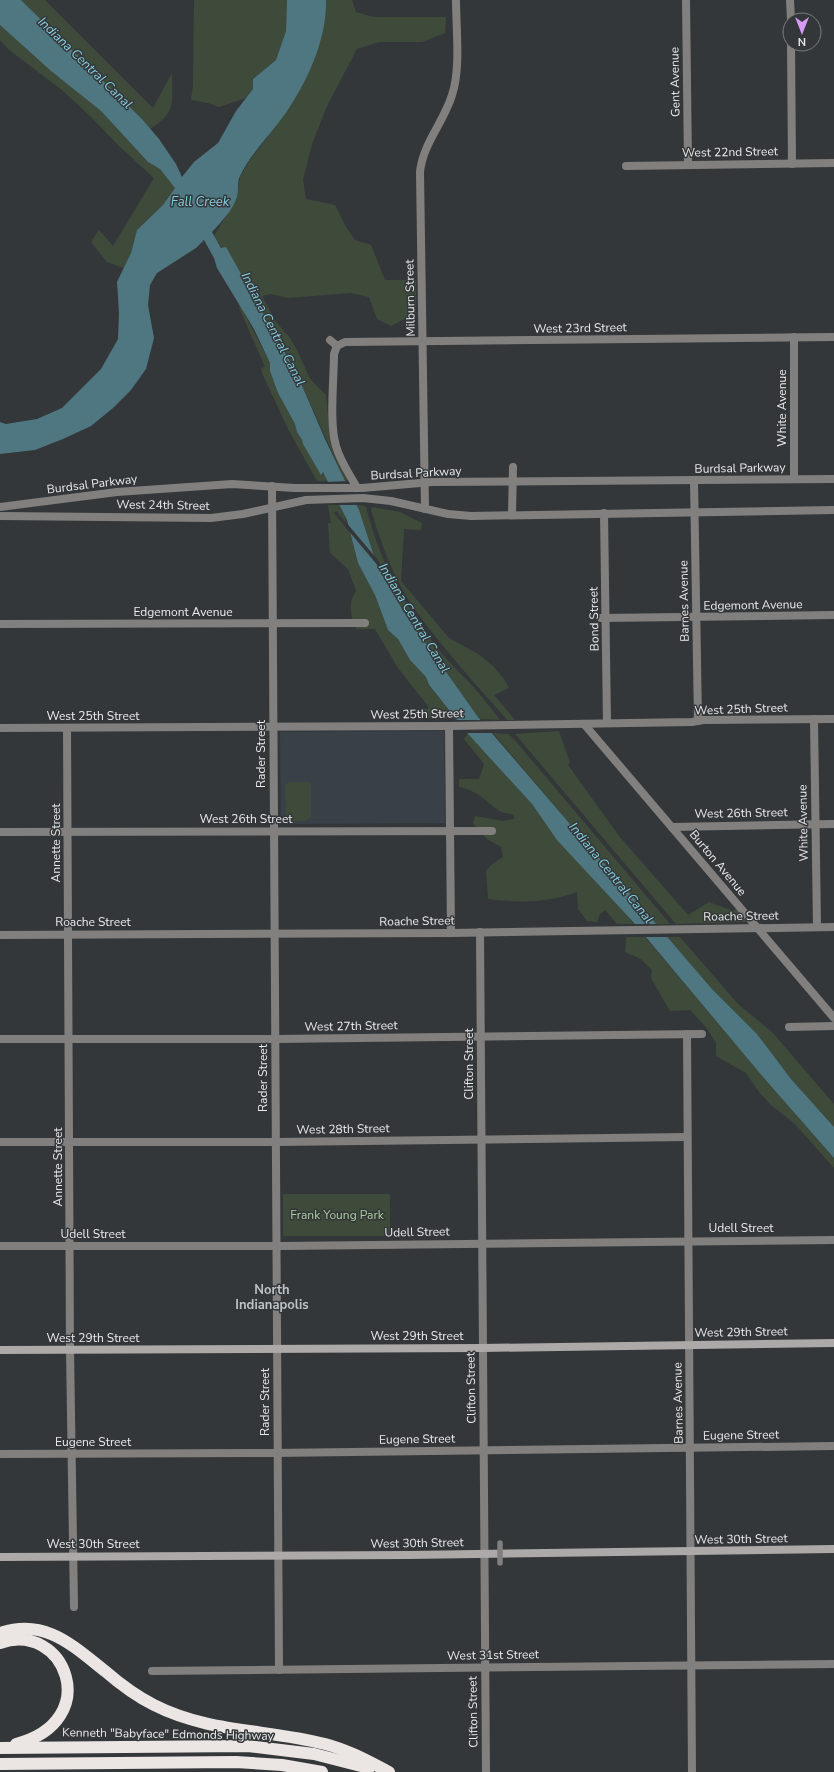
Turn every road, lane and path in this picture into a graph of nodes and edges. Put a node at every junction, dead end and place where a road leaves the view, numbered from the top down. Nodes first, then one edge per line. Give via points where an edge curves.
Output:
1 (456, 0) edge
2 (686, 0) edge
3 (790, 0) edge
4 (790, 12) edge
5 (791, 52) edge
6 (834, 163) edge
7 (792, 164) junction
8 (688, 165) junction
9 (626, 166) dead end
10 (794, 337) junction
11 (834, 337) edge
12 (330, 340) dead end
13 (422, 341) junction
14 (337, 346) junction
15 (513, 467) dead end
16 (794, 479) junction
17 (834, 479) edge
18 (694, 480) junction
19 (425, 482) junction
20 (512, 482) junction
21 (272, 486) junction
22 (354, 488) junction
23 (324, 499) joint
24 (0, 507) edge
25 (272, 507) junction
26 (425, 509) junction
27 (834, 510) edge
28 (695, 512) junction
29 (604, 513) junction
30 (512, 515) junction
31 (0, 516) edge
32 (834, 616) edge
33 (603, 618) junction
34 (696, 618) junction
35 (365, 623) dead end
36 (0, 624) edge
37 (273, 624) junction
38 (814, 719) junction
39 (834, 719) edge
40 (698, 721) junction
41 (607, 723) junction
42 (584, 724) junction
43 (452, 726) junction
44 (273, 727) junction
45 (0, 728) edge
46 (67, 728) junction
47 (816, 824) junction
48 (834, 824) edge
49 (672, 826) junction
50 (450, 831) junction
51 (492, 831) dead end
52 (0, 832) edge
53 (68, 832) junction
54 (274, 832) junction
55 (817, 927) junction
56 (834, 927) edge
57 (758, 928) junction
58 (480, 932) junction
59 (451, 933) junction
60 (68, 934) junction
61 (0, 935) edge
62 (274, 935) junction
63 (834, 1018) edge
64 (834, 1026) edge
65 (789, 1027) dead end
66 (687, 1034) junction
67 (702, 1034) dead end
68 (481, 1036) junction
69 (0, 1038) edge
70 (69, 1038) junction
71 (275, 1039) junction
72 (687, 1137) junction
73 (481, 1139) junction
74 (0, 1142) edge
75 (70, 1142) junction
76 (276, 1142) junction
77 (834, 1240) edge
78 (689, 1241) junction
79 (482, 1244) junction
80 (0, 1246) edge
81 (70, 1246) junction
82 (276, 1246) junction
83 (834, 1343) edge
84 (689, 1344) junction
85 (483, 1348) junction
86 (277, 1349) junction
87 (0, 1350) edge
88 (70, 1350) junction
89 (834, 1446) edge
90 (690, 1448) junction
91 (484, 1450) junction
92 (278, 1453) junction
93 (0, 1454) edge
94 (71, 1454) junction
95 (500, 1543) dead end
96 (834, 1550) edge
97 (691, 1551) junction
98 (485, 1554) junction
99 (74, 1556) junction
100 (278, 1556) junction
101 (0, 1557) edge
102 (500, 1563) dead end
103 (74, 1607) dead end
104 (0, 1633) edge
105 (0, 1643) edge
106 (691, 1664) junction
107 (834, 1664) edge
108 (485, 1667) junction
109 (279, 1670) junction
110 (152, 1671) dead end
111 (0, 1748) edge
112 (3, 1764) edge
113 (322, 1772) edge
114 (382, 1772) edge
115 (389, 1772) edge
116 (486, 1772) edge
117 (692, 1772) edge

1 - 13 street, Milburn Street via 456,72 453,93 424,152 420,169
2 - 8 street, Gent Avenue
3 - 4 street
5 - 7 street
6 - 7 street, West 22nd Street
7 - 8 street, West 22nd Street
8 - 9 street, West 22nd Street
10 - 11 street, West 23rd Street
10 - 13 street, West 23rd Street
10 - 16 street, White Avenue
12 - 14 street
13 - 14 street, West 23rd Street via 345,342
13 - 19 street, Milburn Street
14 - 22 street via 334,354 333,426 339,456
15 - 20 street
16 - 17 street, Burdsal Parkway
16 - 18 street, Burdsal Parkway
18 - 20 street, Burdsal Parkway
18 - 28 street, Barnes Avenue
19 - 20 street, Burdsal Parkway
19 - 22 street, Burdsal Parkway
19 - 26 street, Milburn Street
20 - 30 street
21 - 22 street, Burdsal Parkway
21 - 24 street, Burdsal Parkway via 232,484 130,490
21 - 25 street, Rader Street
23 - 25 street, West 24th Street
23 - 26 street, Burdsal Parkway via 363,498
25 - 31 street, West 24th Street via 211,518
25 - 37 street, Rader Street
26 - 30 street, Burdsal Parkway via 463,516
27 - 28 street, Burdsal Parkway
28 - 29 street, Burdsal Parkway
28 - 34 street, Barnes Avenue
29 - 30 street, Burdsal Parkway
29 - 33 street, Bond Street
32 - 34 street, Edgemont Avenue
33 - 34 street, Edgemont Avenue
33 - 41 street, Bond Street
34 - 40 street, Barnes Avenue
35 - 37 street, Edgemont Avenue
36 - 37 street, Edgemont Avenue
37 - 44 street, Rader Street
38 - 39 street, West 25th Street
38 - 40 street, West 25th Street
38 - 47 street, White Avenue
40 - 41 street, West 25th Street
41 - 42 street, West 25th Street
42 - 43 street, West 25th Street
42 - 49 street, Burton Avenue
43 - 44 street, West 25th Street
43 - 50 street
44 - 46 street, West 25th Street
44 - 54 street, Rader Street
45 - 46 street, West 25th Street
46 - 53 street, Annette Street
47 - 48 street, West 26th Street
47 - 49 street, West 26th Street
47 - 55 street, White Avenue
49 - 57 street, Burton Avenue
50 - 51 street, West 26th Street
50 - 54 street, West 26th Street
50 - 59 street
52 - 53 street, West 26th Street
53 - 54 street, West 26th Street
53 - 60 street, Annette Street
54 - 62 street, Rader Street
55 - 56 street, Roache Street
55 - 57 street, Roache Street
57 - 58 street, Roache Street
57 - 63 street, Burton Avenue
58 - 59 street, Roache Street
58 - 68 street, Clifton Street
59 - 62 street, Roache Street
60 - 61 street, Roache Street
60 - 62 street, Roache Street
60 - 70 street, Annette Street
62 - 71 street, Rader Street
64 - 65 street
66 - 67 street, West 27th Street
66 - 68 street, West 27th Street
66 - 72 street, Barnes Avenue
68 - 71 street, West 27th Street
68 - 73 street, Clifton Street
69 - 70 street, West 27th Street
70 - 71 street, West 27th Street
70 - 75 street, Annette Street
71 - 76 street, Rader Street
72 - 73 street, West 28th Street
72 - 78 street, Barnes Avenue
73 - 76 street, West 28th Street
73 - 79 street, Clifton Street
74 - 75 street, West 28th Street
75 - 76 street, West 28th Street
75 - 81 street, Annette Street
76 - 82 street, Rader Street
77 - 78 street, Udell Street
78 - 79 street, Udell Street
78 - 84 street, Barnes Avenue
79 - 82 street, Udell Street
79 - 85 street, Clifton Street
80 - 81 street, Udell Street
81 - 82 street, Udell Street
81 - 88 street, Annette Street
82 - 86 street, Rader Street
83 - 84 main road, West 29th Street
84 - 85 main road, West 29th Street
84 - 90 street, Barnes Avenue
85 - 86 main road, West 29th Street
85 - 91 street, Clifton Street
86 - 88 main road, West 29th Street
86 - 92 street, Rader Street
87 - 88 main road, West 29th Street
88 - 94 street, Annette Street
89 - 90 street, Eugene Street
90 - 91 street, Eugene Street
90 - 97 street, Barnes Avenue
91 - 92 street, Eugene Street
91 - 98 street, Clifton Street
92 - 94 street, Eugene Street
92 - 100 street, Rader Street
93 - 94 street, Eugene Street
94 - 99 street, Annette Street
95 - 102 street, bridge
96 - 97 main road, West 30th Street
97 - 98 main road, West 30th Street
97 - 106 street, Barnes Avenue
98 - 100 main road, West 30th Street
98 - 108 street, Clifton Street
99 - 100 main road, West 30th Street
99 - 101 main road, West 30th Street
99 - 103 street, Annette Street
100 - 109 street, Rader Street
104 - 115 highway via 31,1629 58,1636 75,1646 128,1690 182,1717 218,1727 325,1744 350,1752
105 - 111 highway via 23,1640 47,1649 62,1665 68,1690 62,1714 46,1732 25,1742
106 - 107 street, West 31st Street
106 - 108 street, West 31st Street
106 - 117 street, Barnes Avenue
108 - 109 street, West 31st Street
108 - 116 street, Clifton Street
109 - 110 street, West 31st Street
111 - 114 highway, Kenneth "Babyface" Edmonds Highway via 263,1747 314,1754
112 - 113 highway via 236,1762 282,1765

